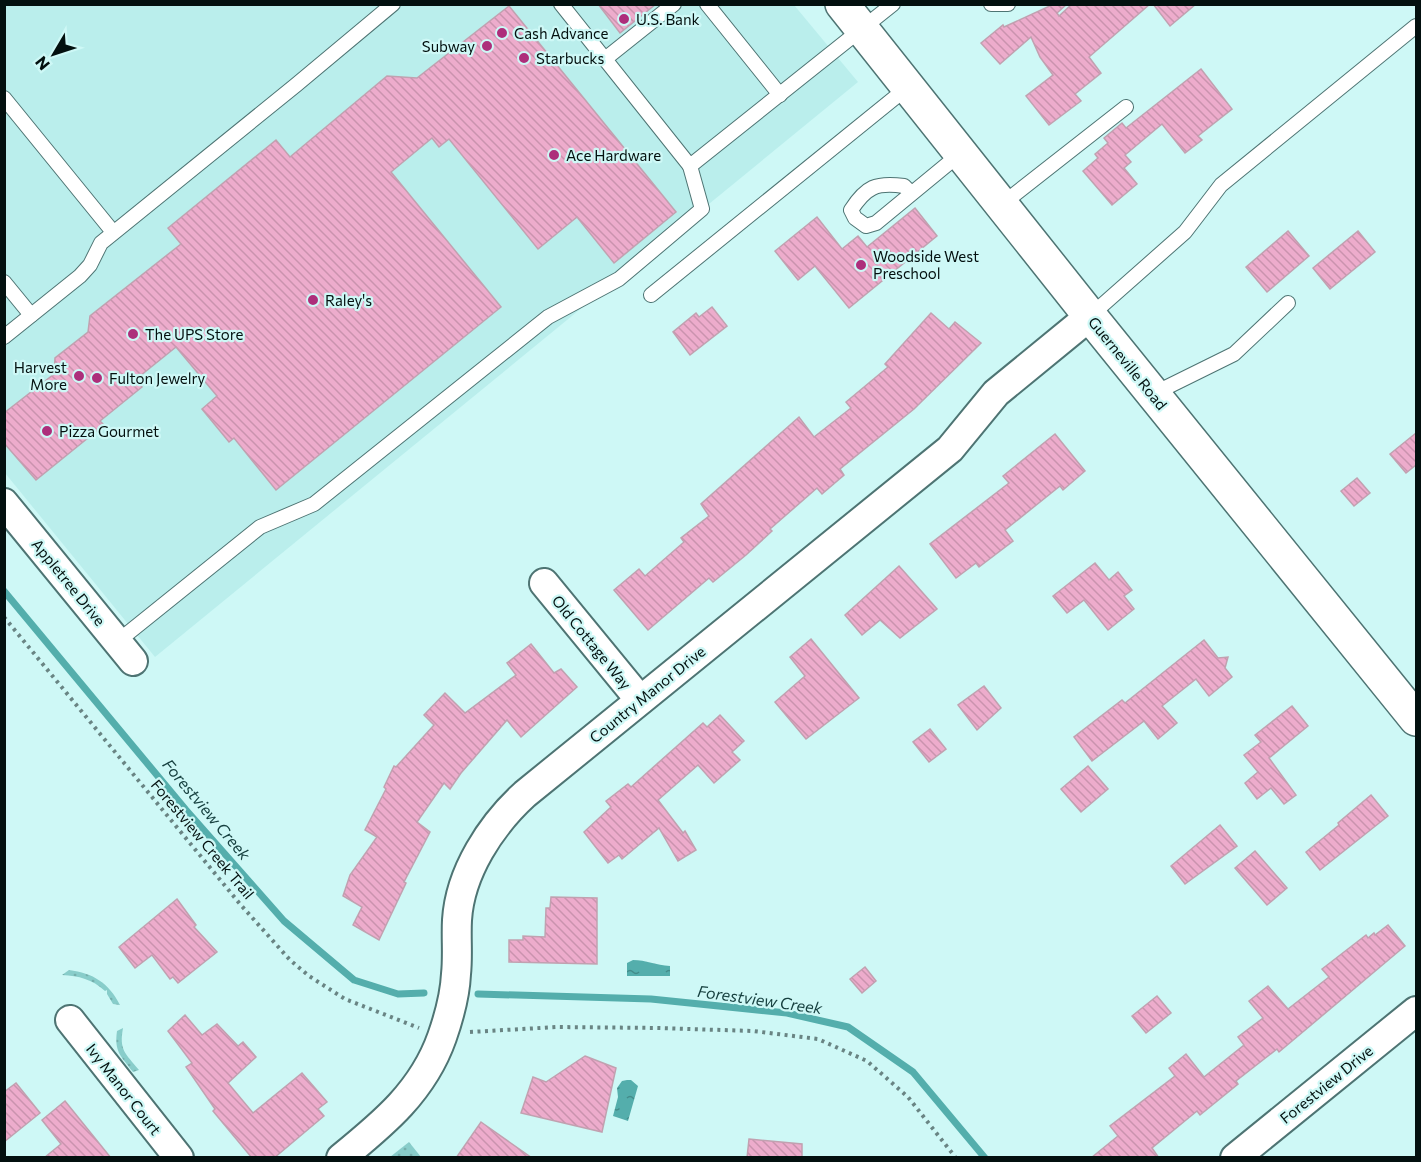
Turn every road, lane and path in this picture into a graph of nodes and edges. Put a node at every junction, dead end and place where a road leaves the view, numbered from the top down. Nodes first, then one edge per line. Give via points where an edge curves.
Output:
1 (393, 4) edge
2 (561, 4) edge
3 (674, 4) edge
4 (707, 4) edge
5 (842, 4) edge
6 (893, 4) edge
7 (991, 4) edge
8 (1008, 4) edge
9 (1416, 26) edge
10 (862, 30) junction
11 (605, 59) junction
12 (908, 87) junction
13 (780, 95) junction
14 (4, 98) edge
15 (1126, 106) dead end
16 (961, 153) junction
17 (690, 166) junction
18 (911, 194) dead end
19 (1001, 205) junction
20 (114, 232) junction
21 (4, 282) edge
22 (651, 295) dead end
23 (1288, 303) dead end
24 (31, 315) junction
25 (1090, 316) junction
26 (4, 337) edge
27 (1153, 394) junction
28 (4, 502) edge
29 (544, 584) dead end
30 (4, 617) edge
31 (125, 652) joint
32 (640, 700) junction
33 (1416, 718) edge
34 (1416, 1011) edge
35 (70, 1020) dead end
36 (420, 1028) dead end
37 (466, 1032) dead end
38 (179, 1158) edge
39 (341, 1158) edge
40 (956, 1158) edge
41 (1235, 1158) edge

1 - 20 lane
2 - 11 lane
3 - 11 lane
4 - 13 lane
5 - 10 main road, Guerneville Road
6 - 10 lane
7 - 8 lane
9 - 25 lane via 1221,185 1185,232
10 - 12 main road, Guerneville Road
10 - 13 lane
11 - 17 lane
12 - 16 main road, Guerneville Road
12 - 22 lane
13 - 17 lane
14 - 20 lane
15 - 19 lane
16 - 18 lane
16 - 19 main road, Guerneville Road
17 - 31 lane via 702,209 619,279 548,317 314,504 260,527
19 - 25 main road, Guerneville Road
20 - 24 lane via 101,243 80,276
21 - 24 lane
23 - 27 lane via 1234,354
24 - 26 lane
25 - 27 main road, Guerneville Road
25 - 32 street, Country Manor Drive via 996,393 950,449
27 - 33 main road, Guerneville Road
28 - 31 street, Appletree Drive
29 - 32 street, Old Cottage Way
30 - 36 path, Forestview Creek Trail via 290,960 345,999
32 - 39 street, Country Manor Drive via 525,794 491,832 461,895 455,989 442,1038 405,1100
34 - 41 street, Forestview Drive
35 - 38 street, Ivy Manor Court
37 - 40 path via 556,1027 658,1028 753,1030 818,1039 867,1061 908,1097

